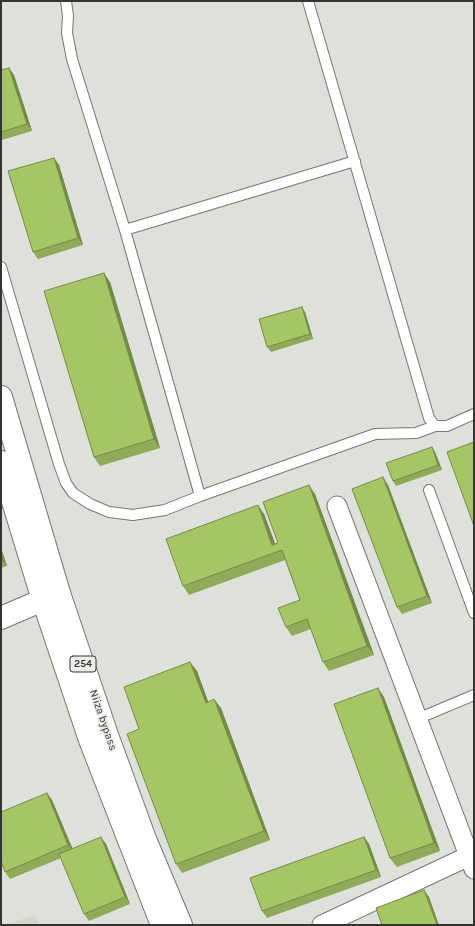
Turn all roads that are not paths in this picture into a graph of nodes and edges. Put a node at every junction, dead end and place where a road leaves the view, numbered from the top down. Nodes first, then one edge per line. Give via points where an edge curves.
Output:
1 (66, 1) edge
2 (308, 1) edge
3 (354, 161) junction
4 (125, 230) junction
5 (1, 267) edge
6 (1, 397) edge
7 (474, 414) edge
8 (436, 426) junction
9 (1, 462) edge
10 (429, 490) dead end
11 (200, 496) junction
12 (337, 506) dead end
13 (52, 596) junction
14 (474, 613) edge
15 (1, 618) edge
16 (474, 695) edge
17 (417, 718) junction
18 (472, 863) edge
19 (162, 925) edge
20 (181, 925) edge
21 (322, 925) edge

1 - 4 lane via 67,33 72,59
2 - 3 lane
3 - 4 lane
3 - 8 lane via 428,418
4 - 11 lane
5 - 11 lane via 59,464 73,493 109,512 133,515 165,510
6 - 13 main road, Niiza bypass / 254
7 - 8 lane via 447,426
8 - 11 lane via 416,433 375,434
9 - 13 main road, Niiza bypass / 254
10 - 14 lane
12 - 17 street
13 - 15 main road
13 - 19 main road, Niiza bypass / 254 via 90,740
13 - 20 main road, Niiza bypass / 254 via 145,839
16 - 17 lane
17 - 18 street
18 - 21 street

